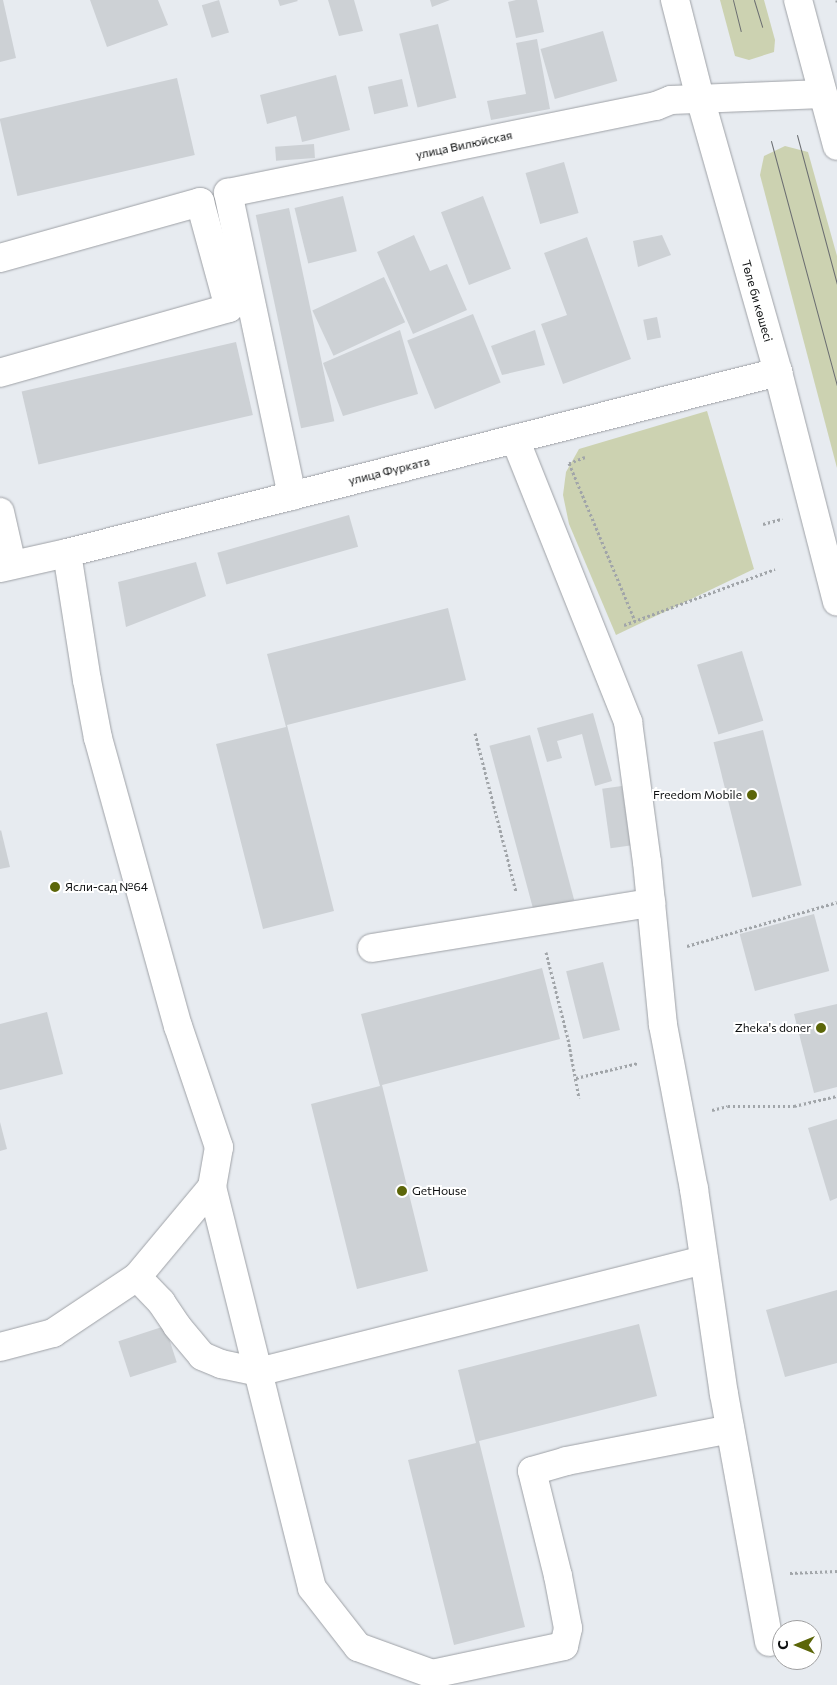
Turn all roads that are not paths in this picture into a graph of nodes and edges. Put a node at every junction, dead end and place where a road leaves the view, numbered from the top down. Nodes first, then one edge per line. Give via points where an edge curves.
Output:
1 (675, 0) edge
2 (798, 0) edge
3 (823, 94) junction
4 (700, 98) junction
5 (837, 146) edge
6 (0, 258) edge
7 (778, 372) junction
8 (0, 373) edge
9 (515, 439) junction
10 (292, 496) junction
11 (0, 512) edge
12 (68, 553) junction
13 (6, 566) edge
14 (837, 602) edge
15 (651, 903) junction
16 (372, 948) dead end
17 (212, 1187) junction
18 (704, 1260) junction
19 (137, 1277) junction
20 (0, 1347) edge
21 (258, 1372) junction
22 (730, 1429) junction
23 (770, 1642) dead end

1 - 4 street, Төле би көшесі
2 - 3 street
3 - 4 street, улица Вилюйская
3 - 5 street
4 - 7 street, Төле би көшесі
4 - 10 street, улица Вилюйская via 670,100 656,106 228,193
6 - 8 street via 200,202 229,308
7 - 9 street, улица Фурката
7 - 14 street, Төле би көшесі
9 - 10 street, улица Фурката
9 - 15 street via 628,722
10 - 12 street, улица Фурката
11 - 13 street
12 - 13 street, улица Фурката
12 - 17 street via 86,680 100,747 178,1026 219,1147
15 - 16 street
15 - 18 street via 668,1056
17 - 19 street
17 - 21 street
18 - 21 street
18 - 22 street
19 - 20 street via 53,1333
19 - 21 street via 161,1302 176,1326 202,1356
21 - 22 street via 312,1588 358,1647 432,1674 564,1646 568,1628 532,1471 566,1461
22 - 23 street

